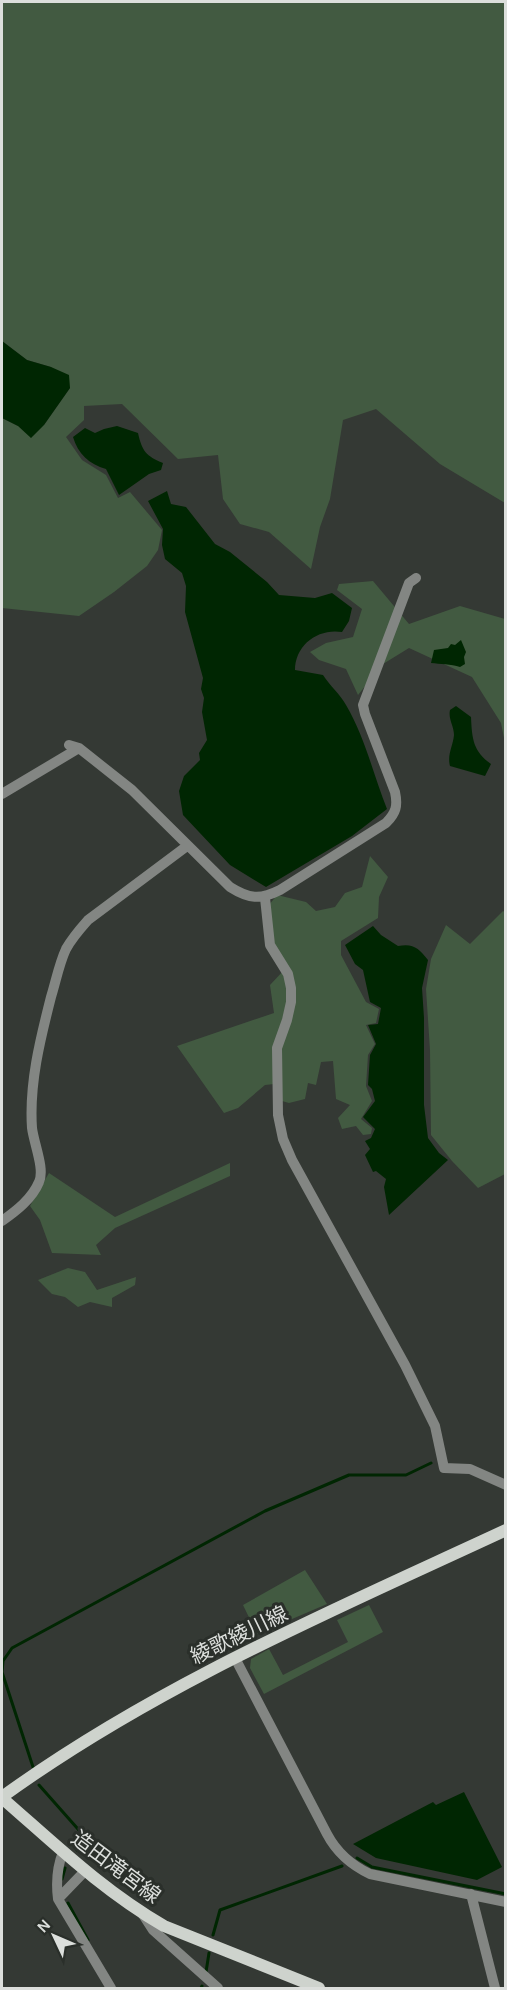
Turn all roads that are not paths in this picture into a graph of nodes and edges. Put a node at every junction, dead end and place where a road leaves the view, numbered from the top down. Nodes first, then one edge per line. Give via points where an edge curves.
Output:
1 (416, 578) dead end
2 (2, 794) edge
3 (187, 846) junction
4 (265, 898) junction
5 (2, 1221) edge
6 (506, 1485) edge
7 (506, 1530) edge
8 (235, 1658) junction
9 (2, 1797) edge
10 (63, 1852) junction
11 (85, 1871) junction
12 (471, 1894) junction
13 (58, 1899) junction
14 (506, 1902) edge
15 (142, 1913) junction
16 (111, 1989) edge
17 (218, 1989) edge
18 (320, 1989) edge
19 (495, 1989) edge

1 - 4 street via 409,583 363,705 394,792 395,814
2 - 3 street via 74,747 132,790
3 - 4 street via 230,887 243,895
3 - 5 street via 88,920 67,948 45,1020 32,1090 32,1127 40,1180 31,1195
4 - 6 street via 270,945 288,974 291,987 287,1020 277,1048 278,1115 283,1139 435,1426 444,1468 470,1468
7 - 8 main road, 綾歌綾川線
8 - 9 main road, 綾歌綾川線 via 126,1717
8 - 12 street via 327,1834 344,1857 370,1874
9 - 10 main road, 造田滝宮線
10 - 11 main road, 造田滝宮線
10 - 13 street via 56,1886
11 - 13 street
11 - 15 main road, 造田滝宮線
12 - 14 street
12 - 19 street
13 - 16 street
15 - 17 street via 153,1930
15 - 18 main road, 造田滝宮線

